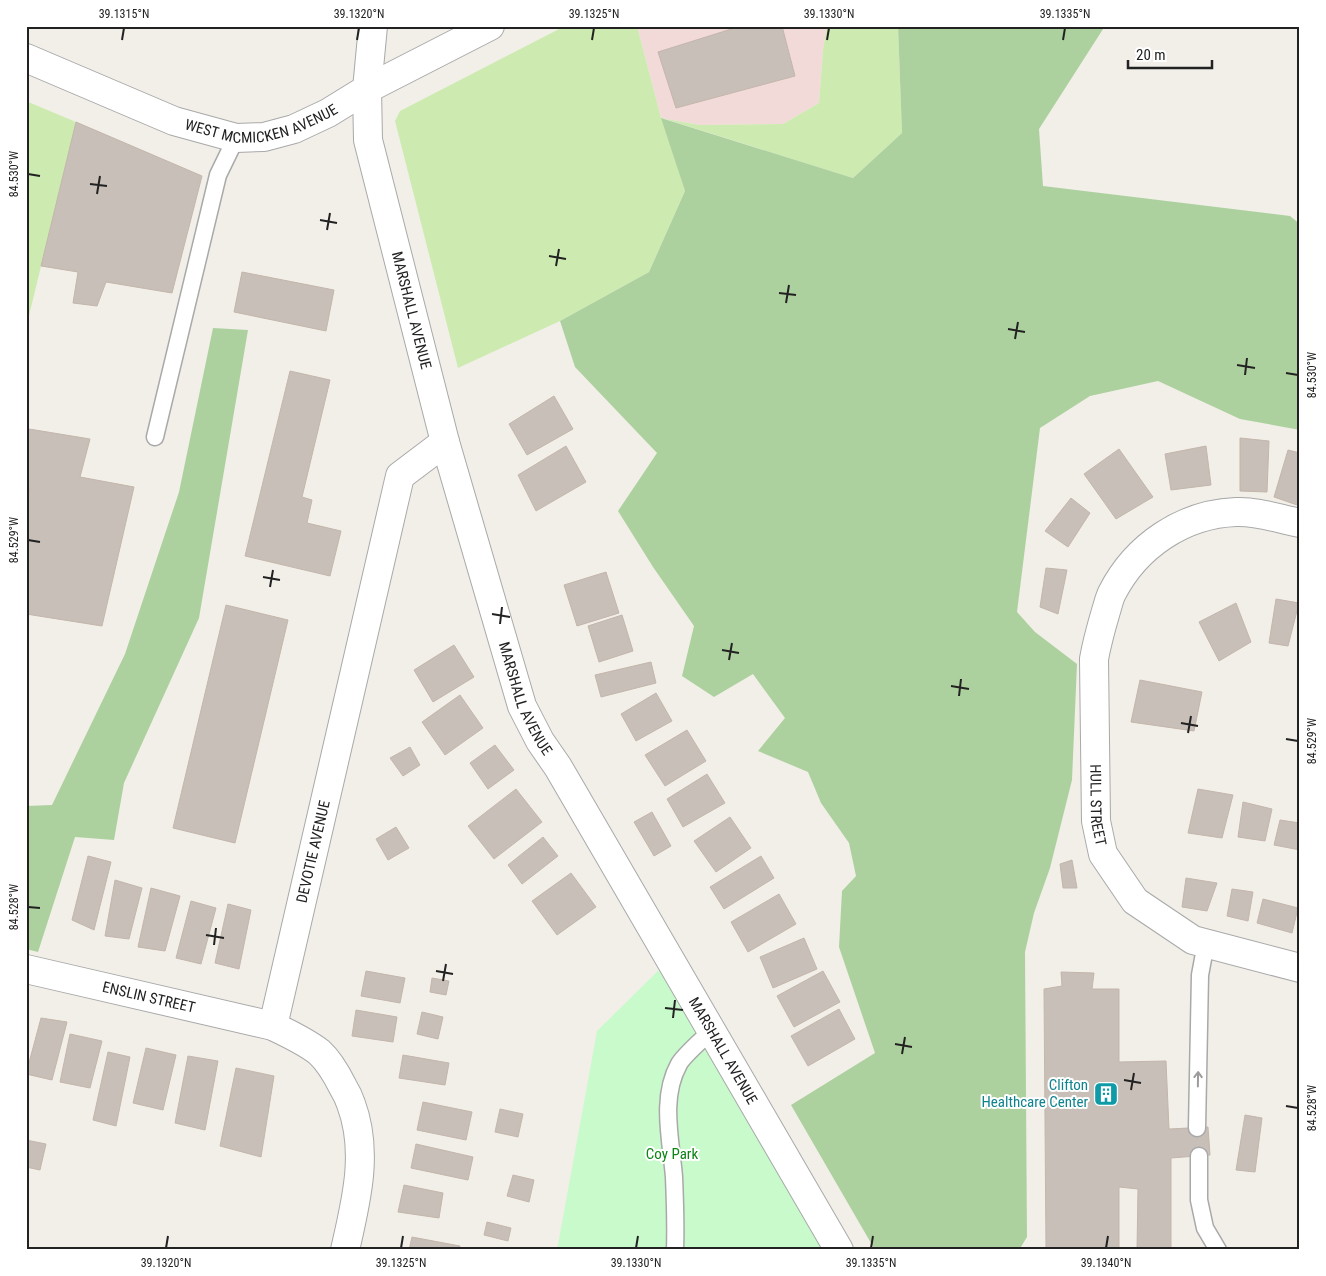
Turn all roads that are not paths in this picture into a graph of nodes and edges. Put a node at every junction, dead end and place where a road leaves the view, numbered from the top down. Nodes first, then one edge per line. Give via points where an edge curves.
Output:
1 (373, 26) edge
2 (490, 26) edge
3 (26, 58) edge
4 (367, 89) junction
5 (236, 138) junction
6 (155, 437) dead end
7 (445, 442) junction
8 (1300, 523) edge
9 (1200, 942) junction
10 (1300, 968) edge
11 (26, 969) edge
12 (273, 1026) junction
13 (711, 1031) junction
14 (1197, 1128) dead end
15 (1199, 1156) dead end
16 (345, 1250) edge
17 (675, 1250) edge
18 (839, 1250) edge
19 (1218, 1250) edge

1 - 4 street, MARSHALL AVENUE
2 - 4 street, WEST MCMICKEN AVENUE
3 - 5 street, WEST MCMICKEN AVENUE via 174,121
4 - 5 street, WEST MCMICKEN AVENUE via 294,129 264,137
4 - 7 street, MARSHALL AVENUE via 368,140
5 - 6 lane via 218,175
7 - 12 street, DEVOTIE AVENUE via 400,476
7 - 13 street, MARSHALL AVENUE via 522,706
8 - 9 street, HULL STREET via 1263,514 1237,512 1210,515 1162,535 1124,572 1111,595 1097,638 1094,659 1096,821 1103,854 1135,901
9 - 10 street, HULL STREET
14 -> 9 lane
11 - 12 street, ENSLIN STREET
12 - 16 street via 321,1053 337,1075 351,1104 359,1131 361,1160 356,1203
13 - 17 lane via 680,1062 670,1087 667,1116 674,1177
13 - 18 street, MARSHALL AVENUE
15 - 19 lane via 1199,1200 1205,1228

